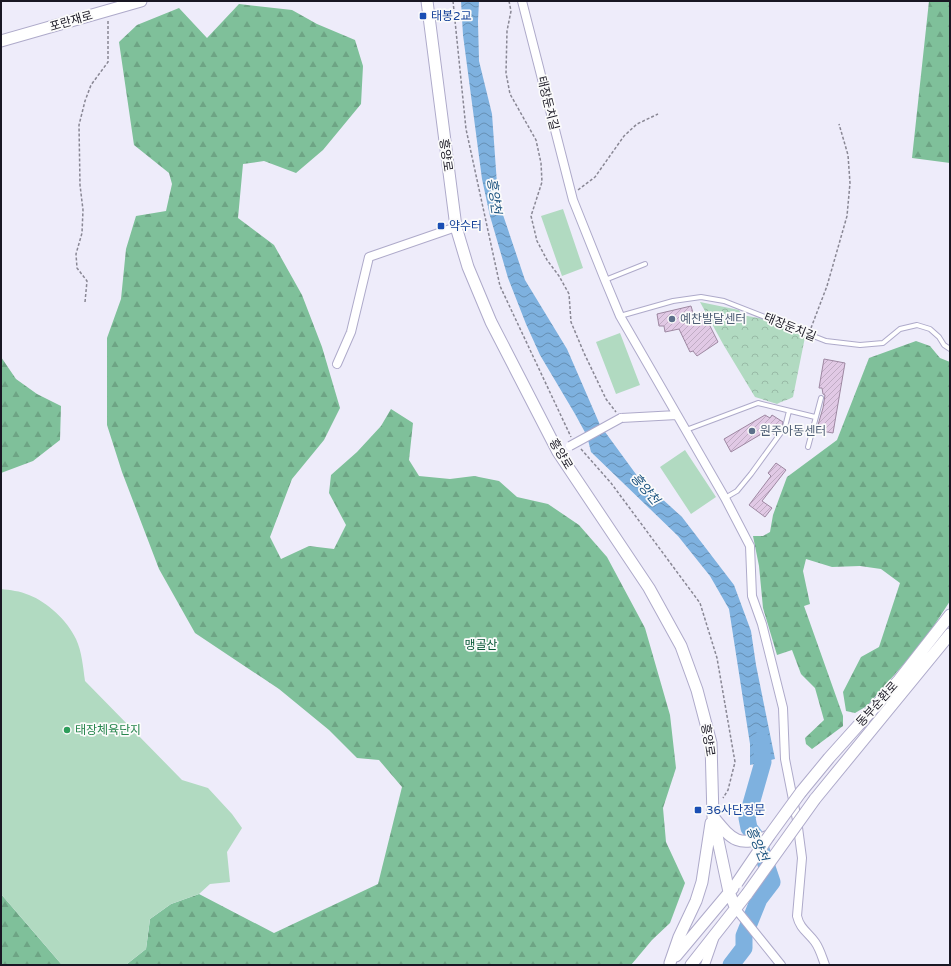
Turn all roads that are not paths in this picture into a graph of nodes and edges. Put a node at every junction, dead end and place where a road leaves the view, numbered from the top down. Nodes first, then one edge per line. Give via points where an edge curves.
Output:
1 (141, 1) edge
2 (427, 1) edge
3 (522, 1) edge
4 (1, 40) edge
5 (456, 227) junction
6 (646, 264) dead end
7 (605, 280) junction
8 (620, 316) junction
9 (950, 349) edge
10 (337, 364) dead end
11 (821, 398) dead end
12 (789, 411) junction
13 (677, 415) junction
14 (815, 417) junction
15 (686, 430) junction
16 (808, 447) dead end
17 (558, 452) junction
18 (725, 498) junction
19 (950, 615) edge
20 (950, 634) edge
21 (712, 816) junction
22 (769, 836) junction
23 (729, 892) junction
24 (739, 913) junction
25 (715, 934) junction
26 (669, 964) edge
27 (691, 965) edge
28 (705, 965) edge
29 (781, 965) edge
30 (825, 965) edge

1 - 4 street, 포란재로
2 - 5 street, 흥양로
3 - 7 street, 태장둔치길 via 573,200
5 - 10 street via 369,257 351,332
5 - 17 street, 흥양로 via 468,267 492,322
6 - 7 lane
7 - 8 street, 태장둔치길
8 - 9 lane, 태장둔치길 via 673,301 701,297 724,301 826,341 860,345 883,343 900,329 917,325 930,329
8 - 13 street, 태장둔치길
11 - 14 lane
12 - 14 lane
12 - 15 lane via 758,403
12 - 18 lane via 785,427 751,474 737,491
13 - 15 street, 태장둔치길
13 - 17 street, bridge via 621,418
14 - 16 lane
15 - 18 street, 태장둔치길
17 - 21 street, 흥양로 via 649,588 681,646 697,690 711,743
18 - 30 street, 태장둔치길 via 750,546 752,596 762,624 783,708 785,759 802,858 797,916 799,925 815,942
19 - 22 street, 동부순환로, bridge via 899,680 801,792
20 - 24 street, 동부순환로, bridge via 815,799 747,894
21 - 22 street via 728,835 737,840 745,842
21 - 23 street, 흥양로
21 - 26 street via 702,882
22 - 23 street, 동부순환로, bridge
23 - 24 street, 흥양로
23 - 26 street
24 - 25 street
24 - 29 street
25 - 27 street
25 - 28 street

